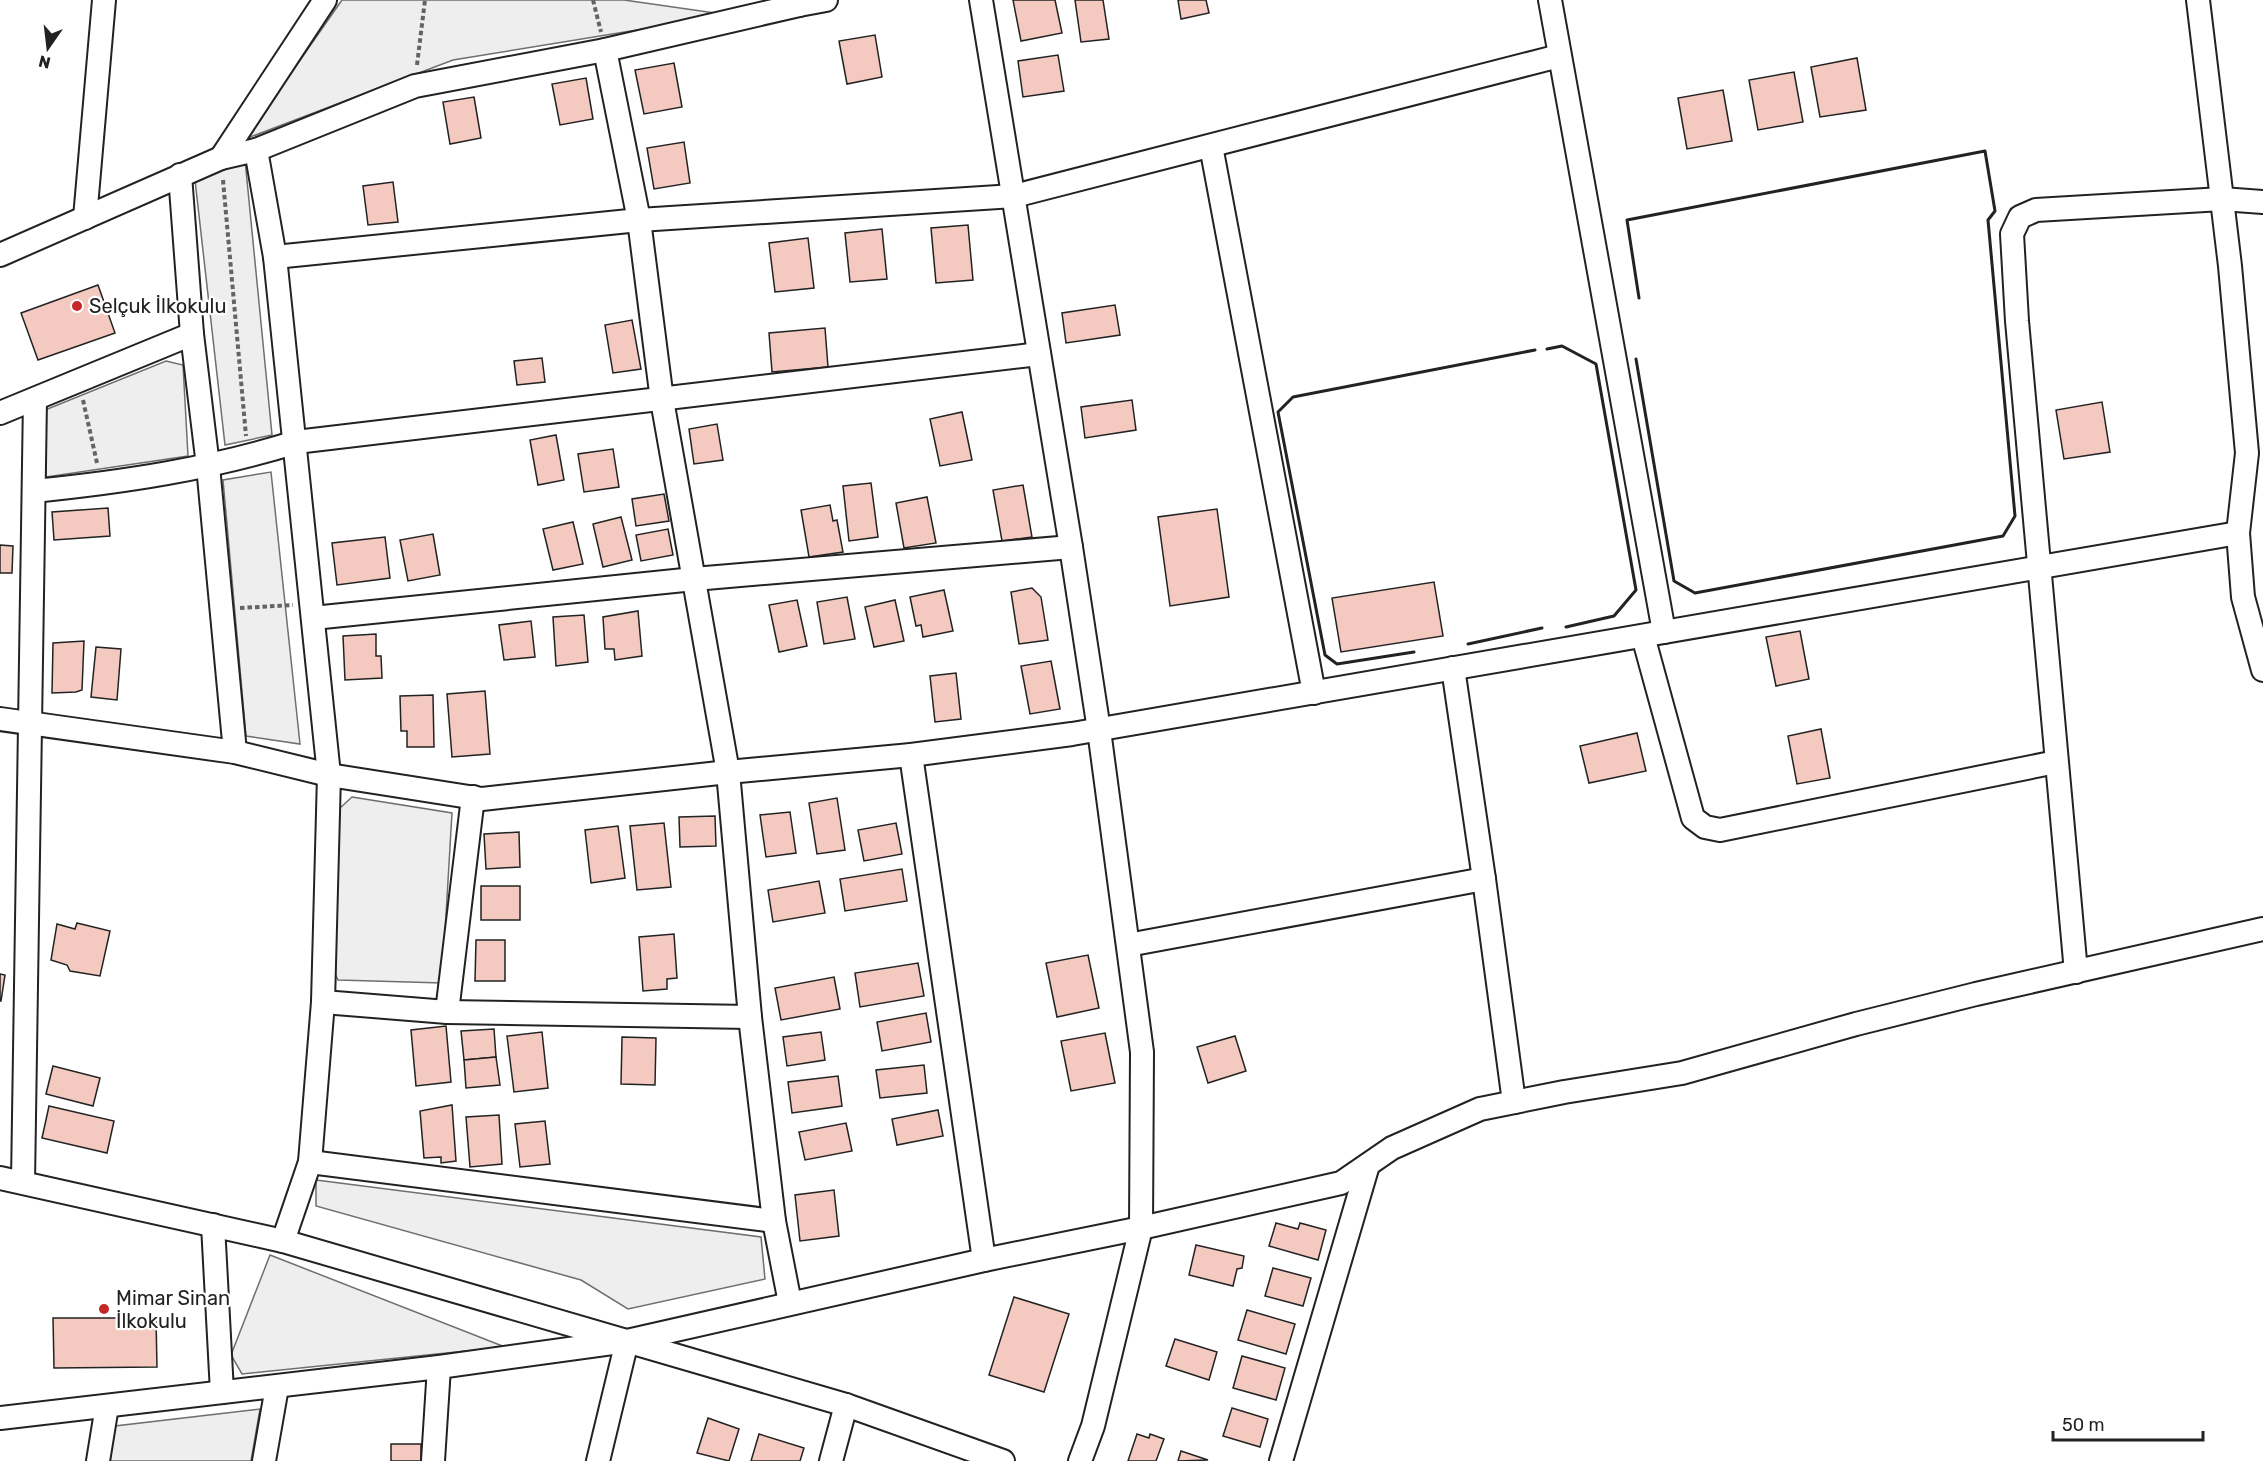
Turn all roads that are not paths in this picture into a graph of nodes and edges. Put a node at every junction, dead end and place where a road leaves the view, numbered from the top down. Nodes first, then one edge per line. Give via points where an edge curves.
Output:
1 (104, 0) edge
2 (325, 0) edge
3 (774, 0) edge
4 (826, 0) edge
5 (981, 0) edge
6 (1550, 0) edge
7 (2198, 0) edge
8 (799, 5) junction
9 (605, 50) junction
10 (1559, 56) junction
11 (1211, 146) junction
12 (256, 150) junction
13 (221, 158) junction
14 (180, 175) junction
15 (1014, 196) junction
16 (2222, 199) junction
17 (2263, 202) edge
18 (85, 218) junction
19 (639, 220) junction
20 (0, 255) edge
21 (275, 257) junction
22 (192, 334) junction
23 (1039, 354) junction
24 (35, 399) junction
25 (662, 400) junction
26 (0, 413) edge
27 (296, 442) junction
28 (208, 466) junction
29 (34, 491) junction
30 (2238, 533) junction
31 (1071, 547) junction
32 (2038, 568) junction
33 (694, 579) junction
34 (312, 611) junction
35 (1654, 634) junction
36 (1453, 668) junction
37 (2263, 669) edge
38 (1314, 693) junction
39 (0, 719) edge
40 (30, 722) junction
41 (1099, 729) junction
42 (235, 752) junction
43 (911, 755) junction
44 (2056, 762) junction
45 (728, 772) junction
46 (329, 775) junction
47 (472, 797) junction
48 (1484, 879) junction
49 (2263, 929) edge
50 (1128, 945) junction
51 (2076, 972) junction
52 (323, 1002) junction
53 (447, 1012) junction
54 (750, 1017) junction
55 (1514, 1102) junction
56 (310, 1162) junction
57 (1368, 1165) junction
58 (0, 1178) edge
59 (22, 1182) junction
60 (774, 1221) junction
61 (213, 1225) junction
62 (1141, 1228) junction
63 (283, 1241) junction
64 (984, 1260) junction
65 (789, 1303) junction
66 (627, 1341) junction
67 (439, 1367) junction
68 (277, 1387) junction
69 (222, 1392) junction
70 (846, 1405) junction
71 (107, 1406) junction
72 (0, 1418) edge
73 (98, 1461) edge
74 (264, 1461) edge
75 (433, 1461) edge
76 (598, 1461) edge
77 (831, 1461) edge
78 (1002, 1461) edge
79 (1080, 1461) edge
80 (1281, 1461) edge

1 - 18 street
2 - 13 street
3 - 8 street
4 - 8 street
5 - 15 street
6 - 10 street
7 - 16 street
8 - 9 street
9 - 12 street via 415,86
9 - 19 street
10 - 11 street
10 - 35 street
11 - 15 street
11 - 38 street
12 - 13 street
12 - 21 street
13 - 14 street
14 - 18 street
14 - 22 street
15 - 19 street
15 - 23 street
16 - 17 street
16 - 30 street via 2247,453
16 - 32 street via 2037,210 2020,217 2012,234
18 - 20 street
19 - 21 street
19 - 25 street
21 - 27 street
22 - 24 street
22 - 28 street
23 - 25 street
23 - 31 street
24 - 26 street
24 - 29 street
25 - 27 street
25 - 33 street
27 - 28 street
27 - 34 street
28 - 29 street
28 - 42 street
29 - 40 street
30 - 32 street
30 - 37 street via 2243,597
31 - 33 street
31 - 41 street
32 - 35 street
32 - 44 street
33 - 34 street
33 - 45 street
34 - 46 street
35 - 36 street
35 - 44 street via 1693,818 1705,827 1720,830
36 - 38 street
36 - 48 street
38 - 41 street
39 - 40 street
40 - 42 street
40 - 59 street
41 - 43 street
41 - 50 street
42 - 46 street
43 - 45 street
43 - 64 street
44 - 51 street
45 - 47 street
45 - 54 street
46 - 47 street
46 - 52 street
47 - 53 street
48 - 50 street
48 - 55 street
49 - 51 street
50 - 62 street via 1142,1052
51 - 55 street via 1867,1021 1682,1073
52 - 53 street
52 - 56 street
53 - 54 street
54 - 60 street
55 - 57 street via 1480,1109 1392,1148
56 - 60 street
56 - 63 street
57 - 62 street via 1341,1183
57 - 80 street
58 - 59 street
59 - 61 street
60 - 65 street
61 - 63 street
61 - 69 street
62 - 64 street
62 - 79 street via 1093,1426
63 - 66 street
64 - 65 street
65 - 66 street
66 - 67 street
66 - 70 street
66 - 76 street
67 - 68 street
67 - 75 street
68 - 69 street
68 - 74 street
69 - 71 street
70 - 77 street
70 - 78 street
71 - 72 street
71 - 73 street

